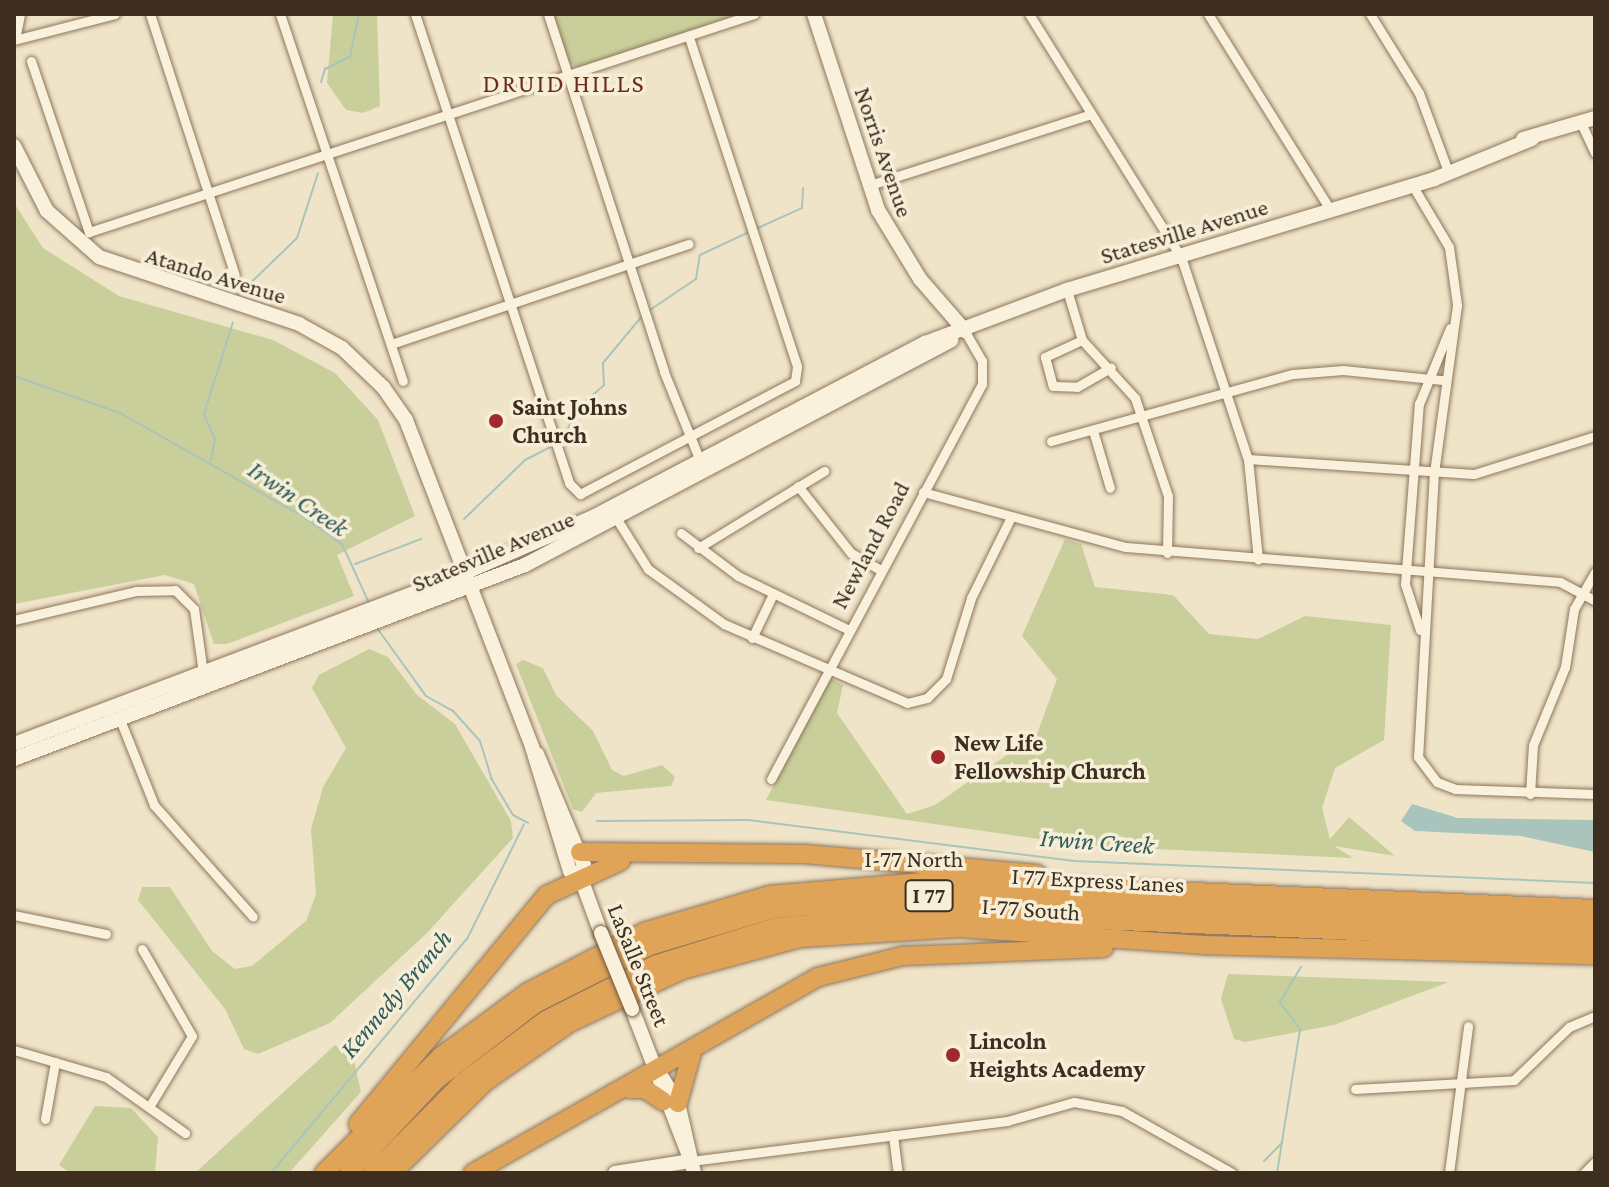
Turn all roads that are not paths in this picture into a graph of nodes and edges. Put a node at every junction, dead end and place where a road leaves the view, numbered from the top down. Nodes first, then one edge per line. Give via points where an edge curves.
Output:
1 (18, 14) edge
2 (115, 14) edge
3 (150, 14) edge
4 (280, 14) edge
5 (415, 14) edge
6 (548, 14) edge
7 (754, 14) edge
8 (814, 14) edge
9 (1029, 14) edge
10 (1208, 14) edge
11 (1370, 14) edge
12 (688, 35) junction
13 (14, 38) edge
14 (31, 61) dead end
15 (568, 75) junction
16 (448, 114) junction
17 (1091, 114) junction
18 (1588, 120) edge
19 (1532, 139) junction
20 (14, 146) edge
21 (1595, 153) edge
22 (327, 155) junction
23 (1446, 166) junction
24 (14, 171) edge
25 (1415, 181) junction
26 (870, 185) junction
27 (208, 193) junction
28 (1329, 208) junction
29 (689, 244) dead end
30 (1181, 257) junction
31 (630, 264) junction
32 (235, 275) dead end
33 (1067, 290) junction
34 (510, 304) junction
35 (1450, 328) junction
36 (965, 331) junction
37 (1082, 340) junction
38 (391, 344) junction
39 (1111, 367) junction
40 (1424, 379) junction
41 (1442, 380) junction
42 (403, 381) dead end
43 (1226, 389) junction
44 (1141, 418) junction
45 (1094, 434) junction
46 (1595, 436) edge
47 (691, 440) junction
48 (411, 441) junction
49 (1051, 441) dead end
50 (1248, 459) junction
51 (701, 463) junction
52 (1413, 470) junction
53 (824, 471) dead end
54 (1434, 472) junction
55 (798, 486) junction
56 (1110, 488) dead end
57 (923, 492) junction
58 (1010, 519) junction
59 (618, 521) junction
60 (681, 533) dead end
61 (698, 548) junction
62 (1167, 553) junction
63 (1258, 560) junction
64 (881, 570) junction
65 (1405, 570) junction
66 (463, 572) junction
67 (1426, 572) junction
68 (1595, 572) edge
69 (469, 588) junction
70 (1584, 591) junction
71 (773, 594) junction
72 (1595, 601) edge
73 (392, 609) junction
74 (14, 620) edge
75 (352, 625) junction
76 (849, 630) junction
77 (1420, 631) junction
78 (752, 638) junction
79 (827, 672) junction
80 (203, 673) junction
81 (117, 713) junction
82 (14, 744) edge
83 (532, 747) junction
84 (14, 759) edge
85 (771, 779) dead end
86 (1530, 794) junction
87 (1595, 794) edge
88 (580, 852) junction
89 (631, 857) junction
90 (580, 876) junction
91 (1085, 889) junction
92 (1595, 909) edge
93 (14, 915) edge
94 (253, 917) dead end
95 (1595, 924) edge
96 (106, 934) dead end
97 (1595, 941) edge
98 (1202, 945) junction
99 (142, 949) dead end
100 (1595, 955) edge
101 (1595, 1016) edge
102 (1468, 1026) dead end
103 (694, 1049) junction
104 (14, 1050) edge
105 (55, 1062) junction
106 (658, 1071) junction
107 (1461, 1084) junction
108 (630, 1089) junction
109 (1355, 1089) dead end
110 (671, 1102) junction
111 (149, 1107) junction
112 (45, 1119) dead end
113 (185, 1133) dead end
114 (893, 1135) junction
115 (678, 1138) junction
116 (1595, 1162) edge
117 (660, 1165) junction
118 (692, 1167) edge
119 (323, 1173) edge
120 (349, 1173) edge
121 (373, 1173) edge
122 (392, 1173) edge
123 (473, 1173) edge
124 (615, 1173) edge
125 (898, 1173) edge
126 (1232, 1173) edge
127 (1449, 1173) edge
128 (1584, 1173) edge

1 - 13 main road
2 - 13 street
3 - 27 street
4 - 22 street
5 - 16 street
6 - 15 street
7 - 12 street
8 - 26 main road, Norris Avenue
9 - 17 street
10 - 28 street
11 - 23 street via 1419,93
12 - 15 street
12 - 47 street via 797,366 795,381
14 - 27 street via 89,232
15 - 16 street
15 - 31 street
16 - 22 street
16 - 34 street
17 - 26 street
17 - 30 street
18 - 19 main road, Statesville Avenue
18 - 21 street
19 - 23 main road, Statesville Avenue
19 - 25 main road, Statesville Avenue
20 - 48 main road, Atando Avenue via 42,204 85,248 131,273 326,338 377,380
22 - 27 street
22 - 38 street
23 - 25 main road, Statesville Avenue
24 - 48 main road, Atando Avenue via 46,223 87,260 136,284 313,341 365,379
25 - 28 main road, Statesville Avenue
25 - 35 street via 1454,267
26 - 36 main road, Norris Avenue via 901,252
27 - 32 street
28 - 30 main road, Statesville Avenue
29 - 31 street
30 - 33 main road, Statesville Avenue
30 - 43 street
31 - 34 street
31 - 47 street
33 - 36 main road, Statesville Avenue
33 - 37 street
34 - 38 street
34 - 47 street via 575,491 592,492
35 - 40 street
35 - 41 street
36 - 51 main road, Statesville Avenue via 925,343
36 - 57 street, Newland Road via 982,361 982,384
36 - 59 main road, Statesville Avenue
37 - 39 street
37 - 39 street via 1045,357 1053,386 1077,387
38 - 42 street
39 - 44 street via 1130,384
40 - 41 street
40 - 43 street via 1321,371
40 - 52 street
41 - 54 street
43 - 44 street
43 - 50 street
44 - 45 street
44 - 62 street via 1168,496
45 - 49 street
45 - 56 street
46 - 54 street via 1498,471
47 - 51 street
48 - 66 main road, Atando Avenue
50 - 52 street
50 - 63 street
51 - 66 main road, Statesville Avenue
52 - 54 street
52 - 65 street
53 - 55 street
54 - 67 street
55 - 61 street
55 - 64 street via 851,553
57 - 58 street
57 - 64 street, Newland Road
58 - 62 street
58 - 79 street via 971,598 946,679 932,695 898,702
59 - 69 main road, Statesville Avenue
59 - 78 street via 660,580
60 - 61 street
61 - 71 street
62 - 63 street
63 - 65 street
64 - 76 street, Newland Road
65 - 67 street
65 - 77 street
66 - 69 main road, Atando Avenue
66 - 73 main road, Statesville Avenue
67 - 70 street
67 - 77 street
68 - 70 street
69 - 73 main road, Statesville Avenue
69 - 83 main road, Atando Avenue
70 - 72 street
70 - 86 street via 1565,667 1533,745
71 - 76 street
71 - 78 street
73 - 75 main road, Statesville Avenue
74 - 80 street via 136,591 175,590 194,609
75 - 80 main road, Statesville Avenue
75 - 81 main road, Statesville Avenue
76 - 79 street, Newland Road
77 - 86 street via 1415,739 1437,782
78 - 79 street
79 - 85 street, Newland Road
80 - 81 main road, Statesville Avenue
81 - 82 main road, Statesville Avenue
81 - 84 main road, Statesville Avenue
81 - 94 street via 154,805
83 - 88 main road, Atando Avenue
83 - 90 main road, Atando Avenue via 570,871
86 - 87 street
88 - 89 highway
88 - 90 main road, Atando Avenue
89 - 90 highway
89 - 91 highway via 816,854 1057,876
90 - 106 main road, LaSalle Street, bridge
90 - 119 highway via 551,891 473,980
91 - 92 highway, I-77 North / I 77
91 - 119 highway, I-77 North / I 77 via 858,883 770,895 665,924 556,975 481,1024
93 - 96 street
95 - 120 highway, I 77 Express Lanes / I 77 via 934,896 773,909 650,946 535,1004 442,1075
97 - 121 highway, I 77 Express Lanes / I 77 via 961,914 776,927 657,964 546,1020 447,1095
98 - 100 highway, I-77 South / I 77
98 - 103 highway via 886,959 791,988
98 - 122 highway, I-77 South / I 77 via 934,928 830,933 738,951 643,985 553,1033 471,1094
99 - 111 street via 192,1036
101 - 107 street via 1569,1027 1514,1080
102 - 107 street
103 - 106 highway
103 - 110 highway
104 - 105 street
105 - 111 street via 106,1077
105 - 112 street
106 - 108 highway
106 - 110 main road, LaSalle Street
107 - 109 street
107 - 127 street
108 - 110 highway
108 - 123 highway
110 - 115 main road, LaSalle Street
110 - 118 main road, LaSalle Street
111 - 113 street
114 - 118 street
114 - 125 street
114 - 126 street via 1091,1102 1122,1111
115 - 117 main road via 674,1153
115 - 118 main road, LaSalle Street
116 - 128 street
117 - 118 main road
117 - 124 main road

